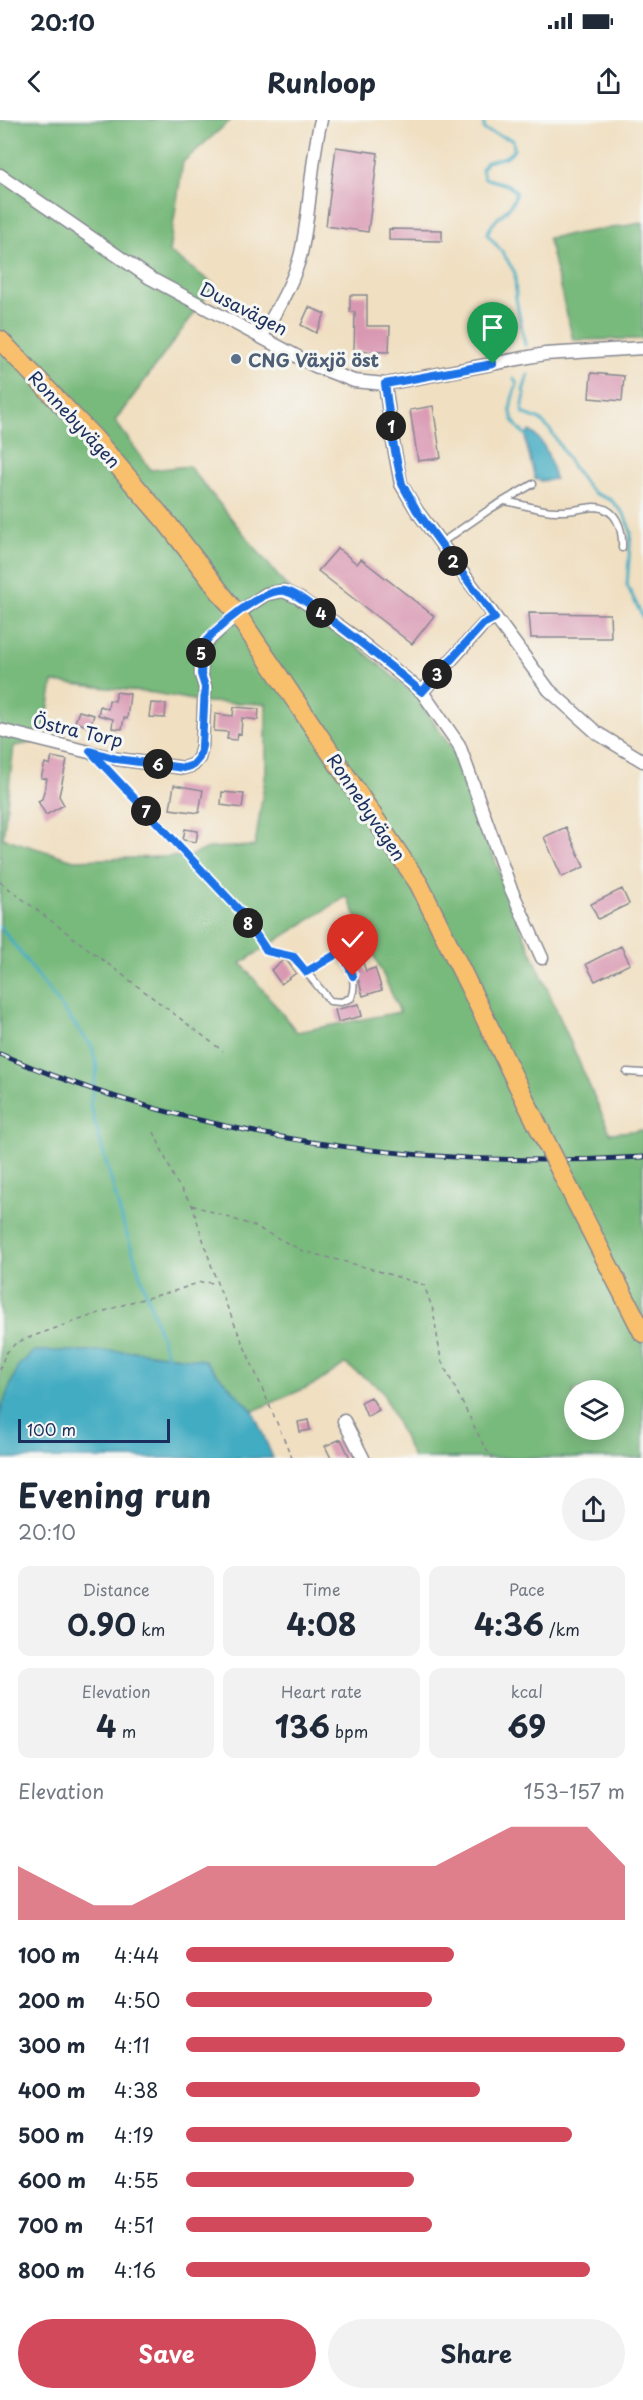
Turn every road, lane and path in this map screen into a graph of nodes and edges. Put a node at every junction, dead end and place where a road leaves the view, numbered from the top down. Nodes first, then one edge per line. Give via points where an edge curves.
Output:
1 (321, 120) edge
2 (0, 175) edge
3 (262, 336) junction
4 (0, 340) edge
5 (643, 348) edge
6 (385, 384) junction
7 (532, 484) dead end
8 (505, 501) junction
9 (440, 543) junction
10 (622, 548) dead end
11 (237, 614) junction
12 (495, 618) junction
13 (422, 692) junction
14 (0, 730) edge
15 (90, 751) junction
16 (643, 761) edge
17 (0, 882) edge
18 (542, 958) dead end
19 (306, 972) junction
20 (223, 1052) dead end
21 (627, 1072) dead end
22 (643, 1073) edge
23 (154, 1132) dead end
24 (192, 1205) junction
25 (217, 1283) junction
26 (643, 1333) edge
27 (0, 1370) edge
28 (344, 1421) dead end
29 (292, 1458) edge
30 (363, 1458) edge
31 (493, 1458) edge

1 - 3 street via 301,255
2 - 3 street, Dusavägen via 150,278
3 - 6 street, Dusavägen via 315,366 354,381
4 - 11 main road, Ronnebyvägen via 95,439
5 - 6 street, Dusavägen via 545,354
6 - 9 street via 402,484
7 - 8 lane
8 - 9 lane
8 - 10 lane via 554,511 606,509 618,521
9 - 12 street
11 - 13 street via 266,594 284,591 299,597
11 - 15 street, Östra Torp via 203,645 202,746 193,765 184,768 117,759
11 - 26 main road, Ronnebyvägen, bridge via 419,884
12 - 13 street via 483,624
12 - 16 street via 549,690 597,733
13 - 18 street via 459,745 510,888
14 - 15 street, Östra Torp
15 - 19 lane via 241,912 267,951 294,957
17 - 20 path
19 - 19 lane via 330,1001 351,998 355,988 353,976 342,951
21 - 22 lane
23 - 24 path via 175,1180
24 - 25 path
24 - 31 path via 254,1226 303,1251 424,1285 433,1310 441,1360
25 - 27 path via 201,1281 130,1302 16,1343 5,1354
25 - 29 path
28 - 30 street

